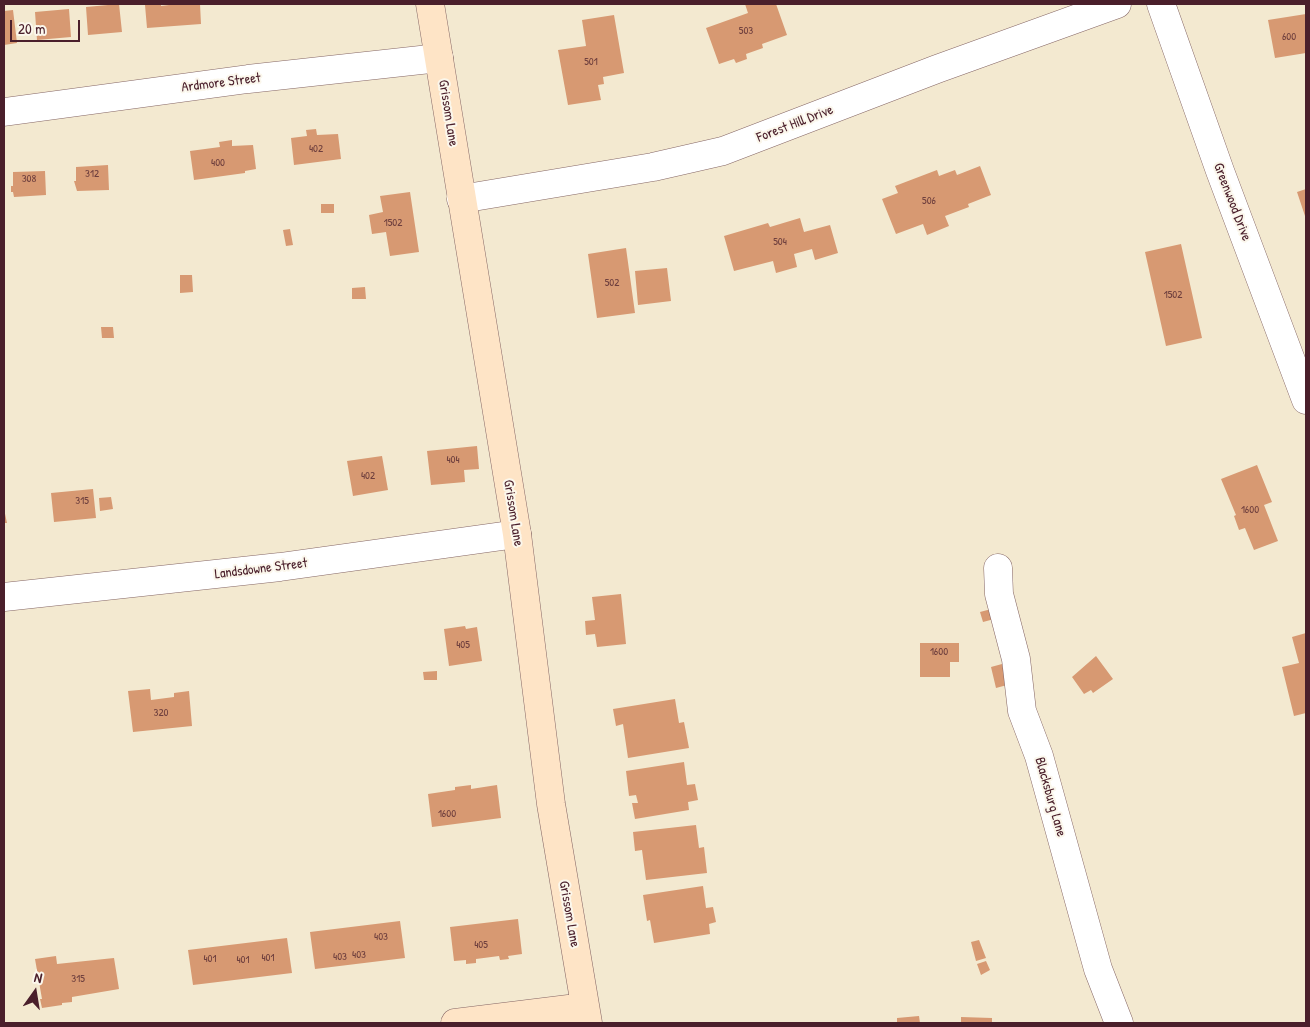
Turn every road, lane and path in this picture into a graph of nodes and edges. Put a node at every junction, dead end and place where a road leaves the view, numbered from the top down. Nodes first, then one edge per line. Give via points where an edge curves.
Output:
1 (430, 4) edge
2 (1117, 4) edge
3 (1161, 4) edge
4 (439, 58) junction
5 (4, 112) edge
6 (461, 199) junction
7 (1301, 370) edge
8 (1306, 400) edge
9 (517, 534) junction
10 (998, 568) dead end
11 (4, 597) edge
12 (586, 1015) edge
13 (455, 1023) edge
14 (1119, 1023) edge

1 - 4 street, Grissom Lane
2 - 6 street, Forest Hill Drive via 723,151 654,168
3 - 7 street, Greenwood Drive via 1220,171
4 - 5 street, Ardmore Street via 248,79
4 - 6 street, Grissom Lane
6 - 9 street, Grissom Lane
7 - 8 street, Greenwood Drive
9 - 11 street, Landsdowne Street via 280,567
9 - 12 street, Grissom Lane via 551,804
10 - 14 street, Blacksburg Lane via 999,594 1016,659 1022,711 1039,756 1098,969
12 - 13 street

